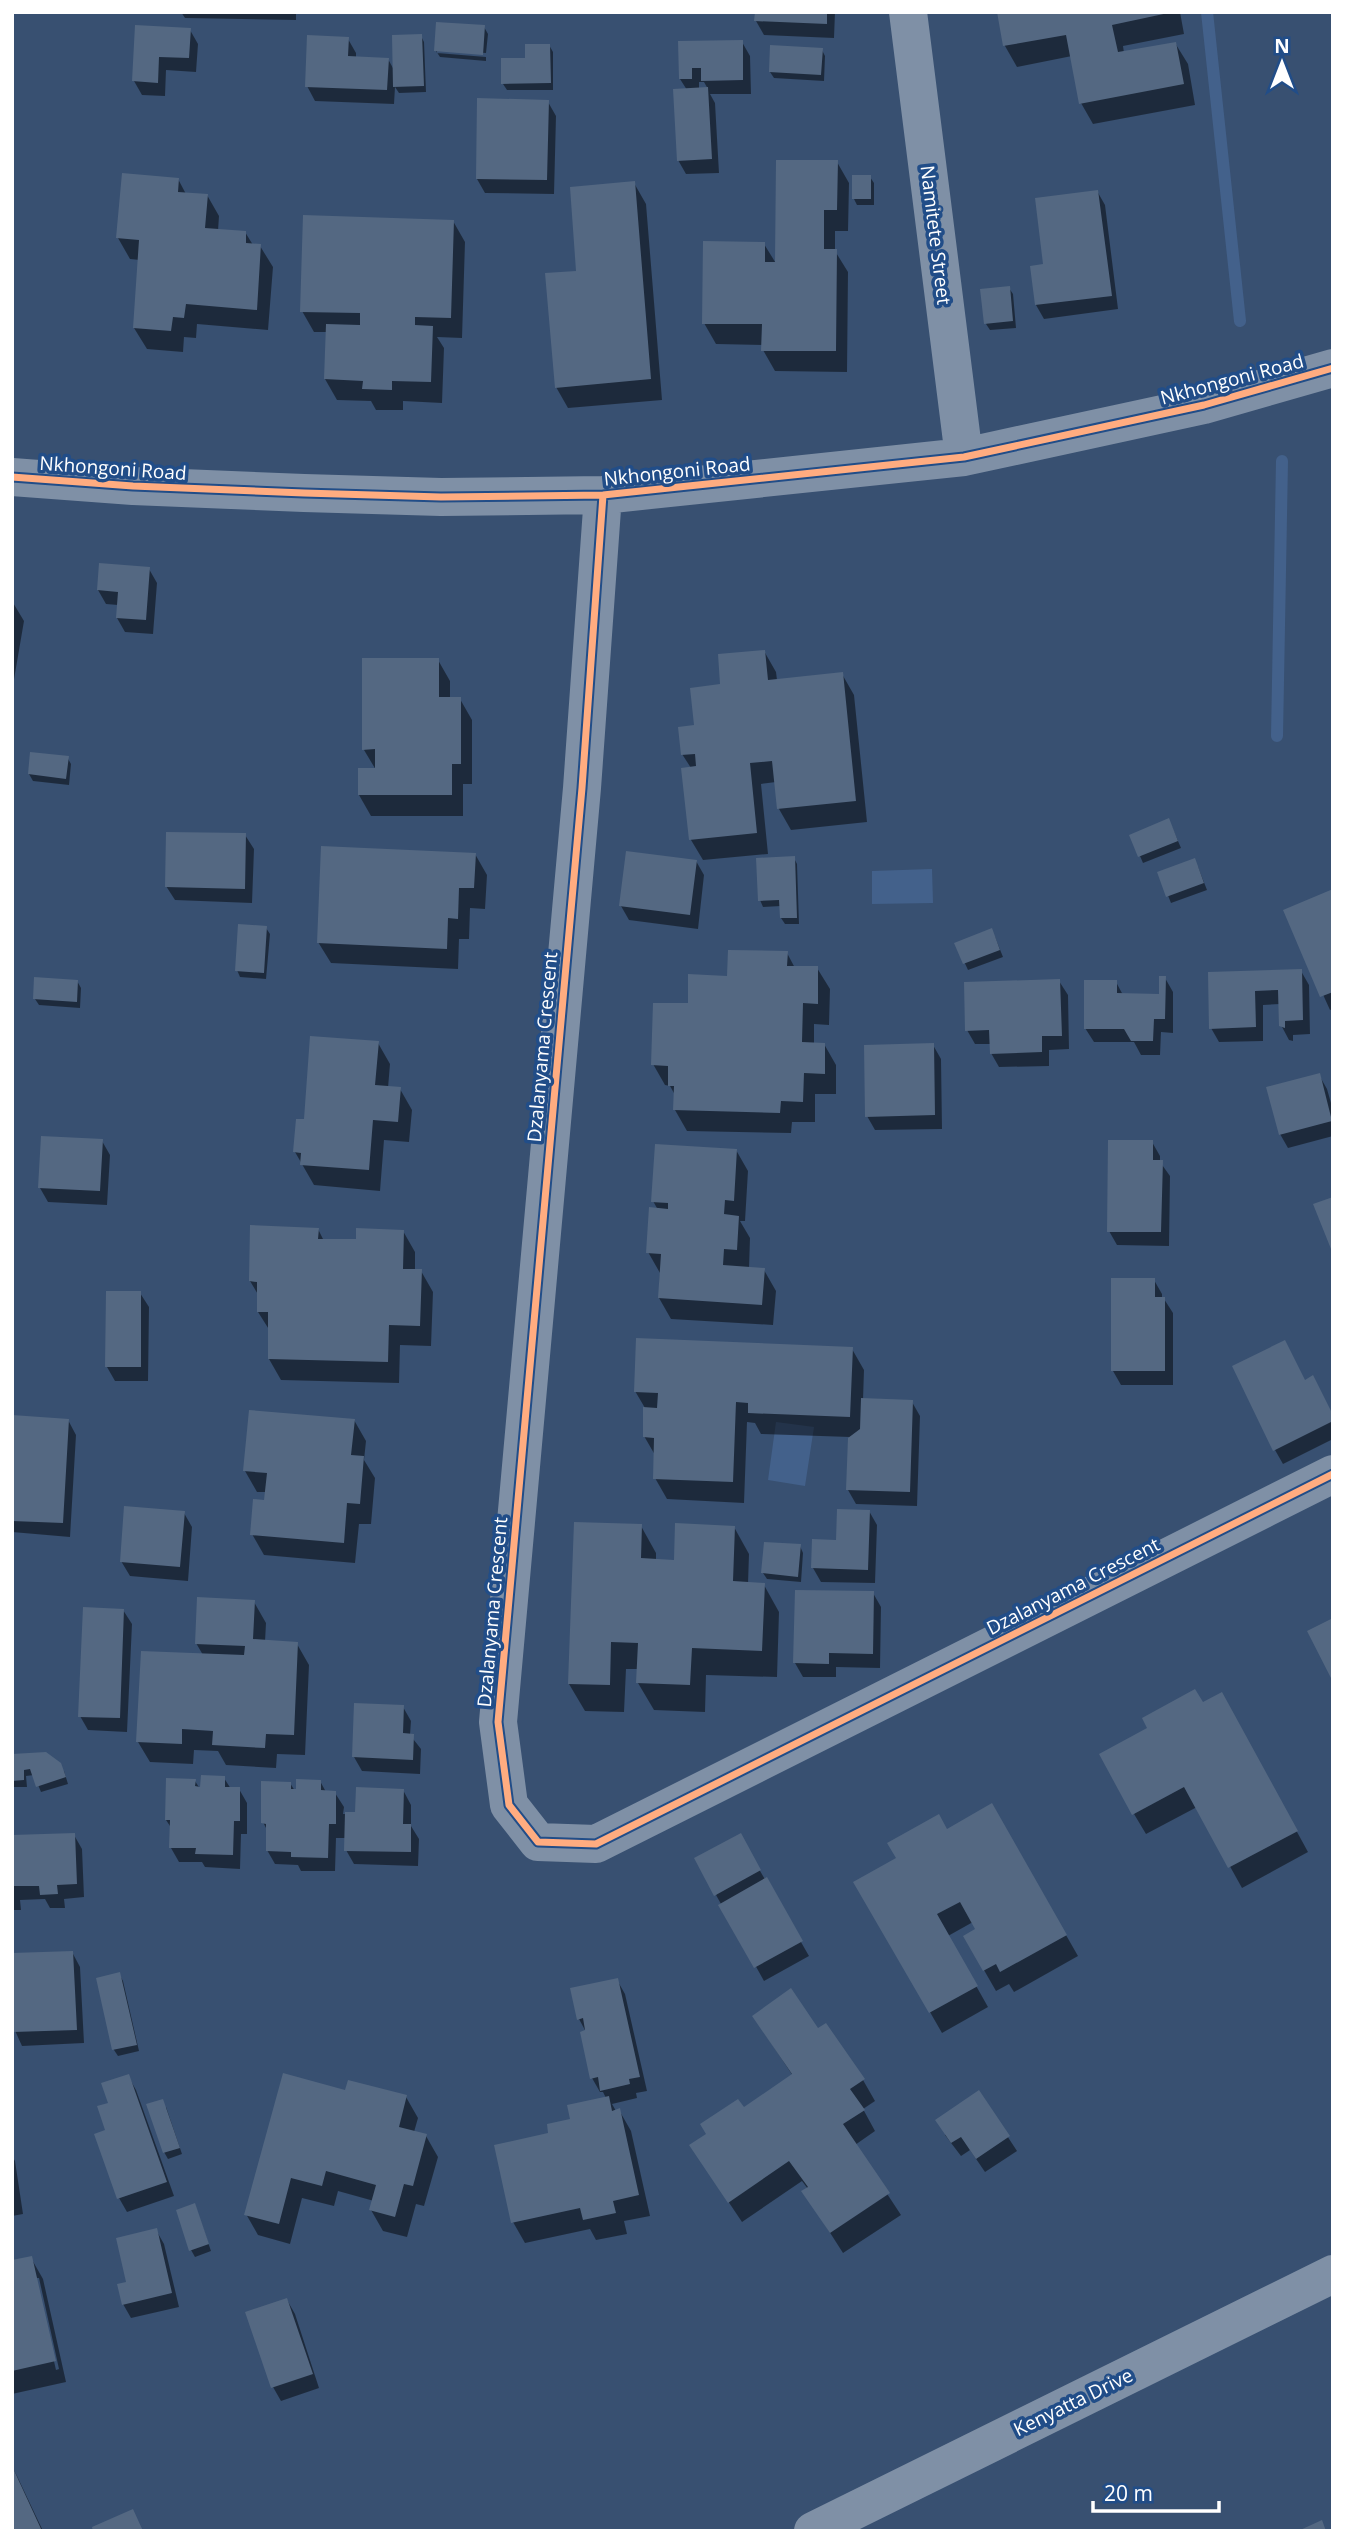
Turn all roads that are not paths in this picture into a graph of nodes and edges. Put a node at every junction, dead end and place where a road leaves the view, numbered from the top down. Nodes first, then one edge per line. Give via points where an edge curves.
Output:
1 (908, 12) edge
2 (1333, 368) edge
3 (964, 457) junction
4 (12, 477) edge
5 (603, 495) junction
6 (1333, 1474) edge
7 (1333, 2274) edge
8 (813, 2531) edge

1 - 3 street, Namitete Street
2 - 3 street, Nkhongoni Road via 1204,405
3 - 5 street, Nkhongoni Road
4 - 5 street, Nkhongoni Road via 304,493
5 - 6 street, Dzalanyama Crescent via 582,788 498,1722 509,1805 538,1842 596,1844
7 - 8 street, Kenyatta Drive

